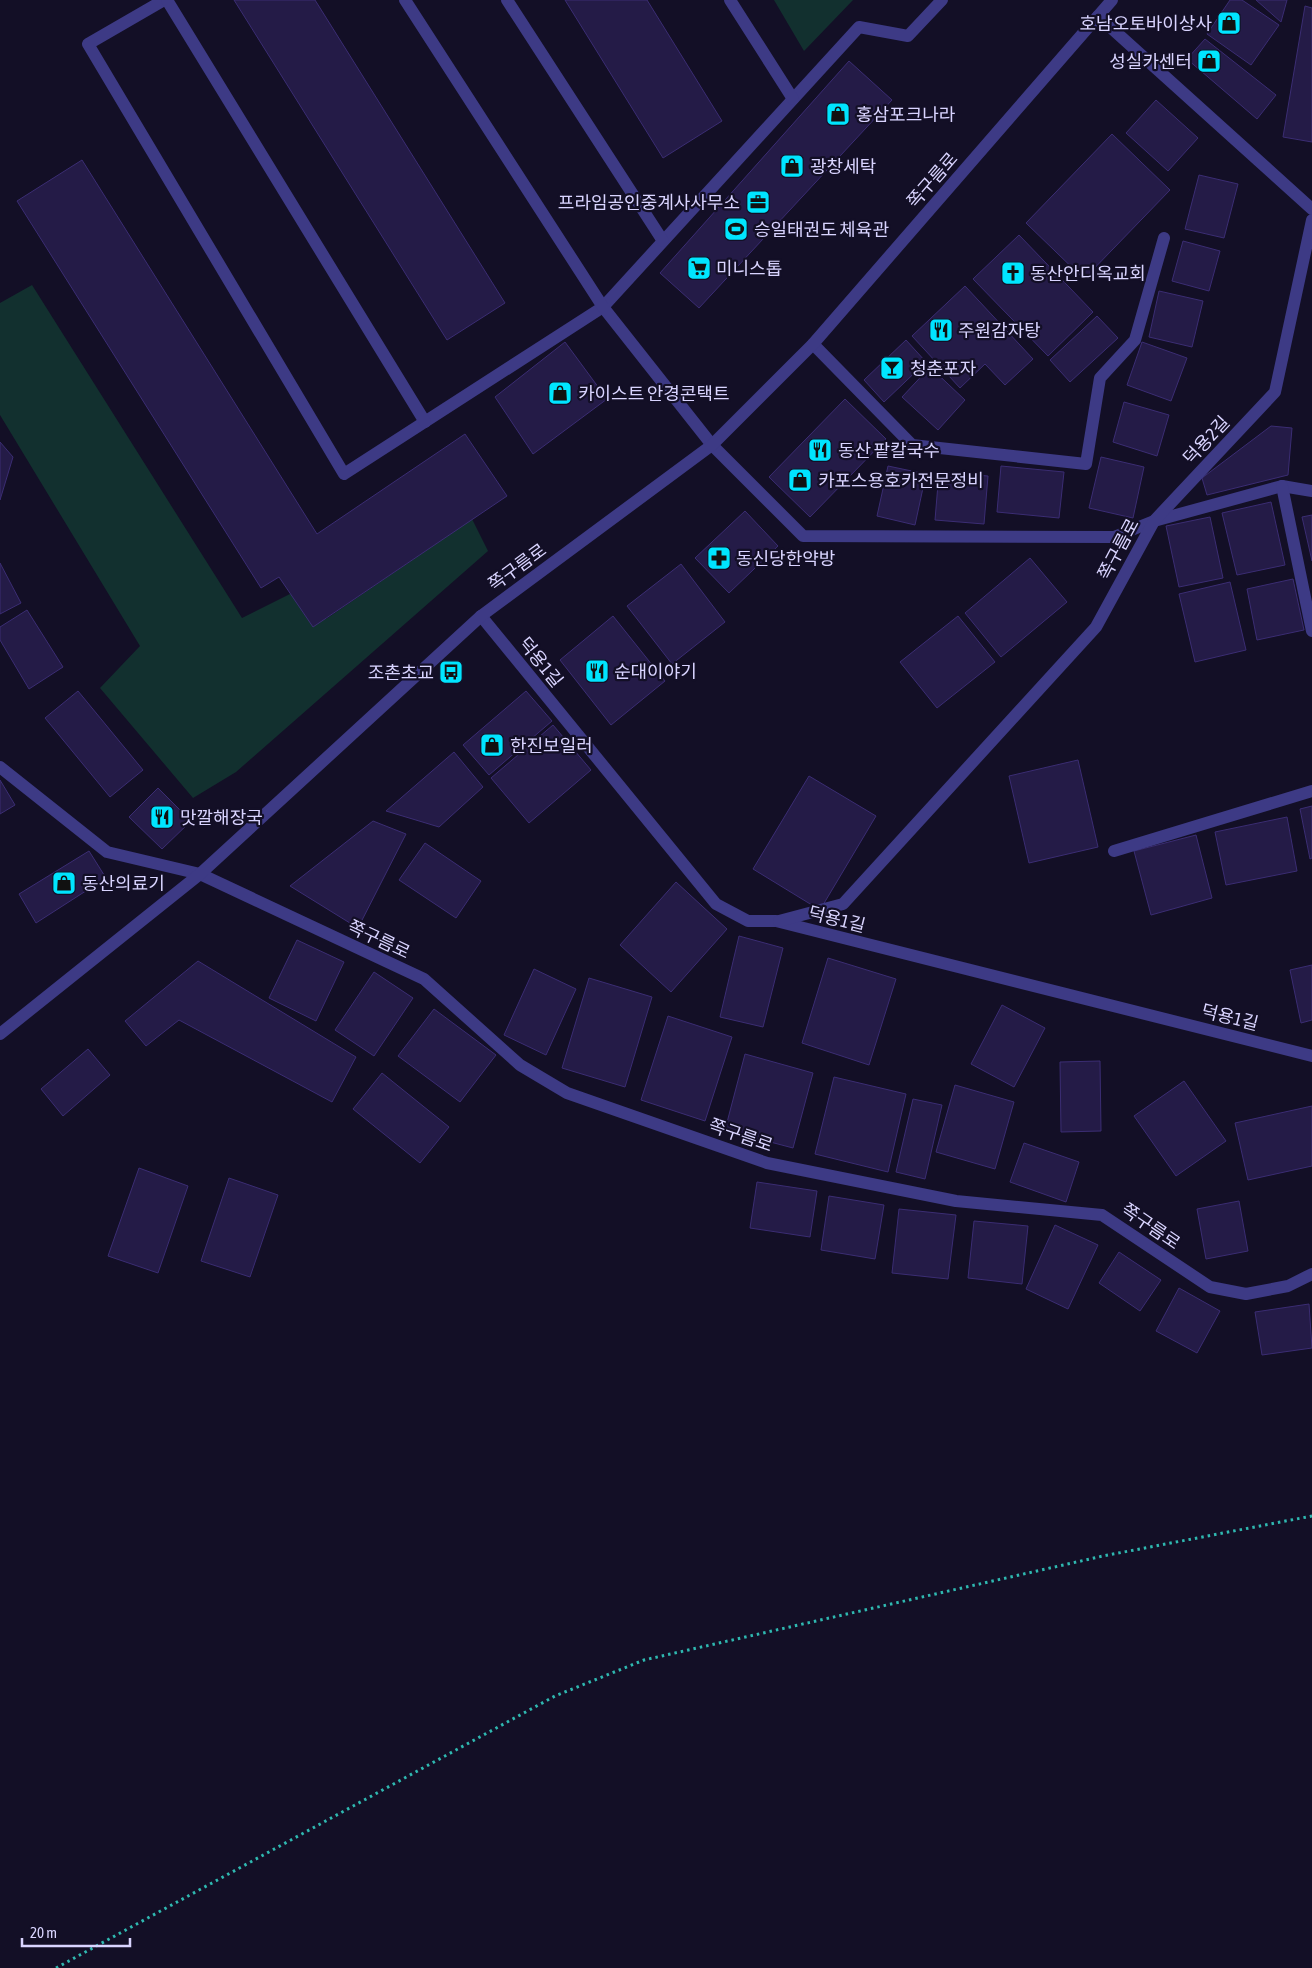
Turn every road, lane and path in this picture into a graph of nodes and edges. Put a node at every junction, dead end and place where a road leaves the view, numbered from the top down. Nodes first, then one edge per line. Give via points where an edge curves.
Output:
1 (165, 0) edge
2 (405, 0) edge
3 (507, 0) edge
4 (730, 0) edge
5 (942, 0) edge
6 (1112, 0) edge
7 (1098, 16) junction
8 (794, 99) junction
9 (1312, 209) edge
10 (1312, 220) edge
11 (1164, 238) dead end
12 (663, 242) junction
13 (603, 307) junction
14 (813, 344) junction
15 (424, 422) junction
16 (712, 445) junction
17 (1282, 486) junction
18 (1312, 491) edge
19 (1154, 521) junction
20 (481, 616) junction
21 (1312, 631) edge
22 (0, 767) edge
23 (1312, 790) edge
24 (1114, 851) dead end
25 (200, 874) junction
26 (776, 921) junction
27 (0, 1034) edge
28 (1312, 1056) edge
29 (1312, 1274) edge
30 (1312, 1516) edge
31 (56, 1968) edge

1 - 15 street
1 - 15 street via 88,44 344,474
2 - 13 street
3 - 12 street
4 - 8 street
5 - 8 street via 908,36 859,27
6 - 7 street, 쪽구름로
7 - 9 street
7 - 14 street, 쪽구름로
8 - 12 street
10 - 19 street, 덕용2길 via 1276,392
11 - 14 street via 1135,340 1100,378 1086,464 912,445
12 - 13 street
13 - 15 street
13 - 16 street
14 - 16 street, 쪽구름로
16 - 19 street, 쪽구름로 via 803,536 1114,537
16 - 20 street, 쪽구름로
17 - 18 street
17 - 19 street
17 - 21 street
19 - 26 street, 쪽구름로 via 1096,627 843,904
20 - 25 street, 쪽구름로
20 - 26 street, 덕용1길 via 716,904 748,921
22 - 25 street, 쪽구름로 via 107,852
23 - 24 street
25 - 27 street, 쪽구름로
25 - 29 street, 쪽구름로 via 424,979 520,1065 567,1093 767,1163 956,1201 1102,1214 1210,1287 1246,1294 1288,1286
26 - 28 street, 덕용1길
30 - 31 path via 1103,1556 644,1660 555,1696

